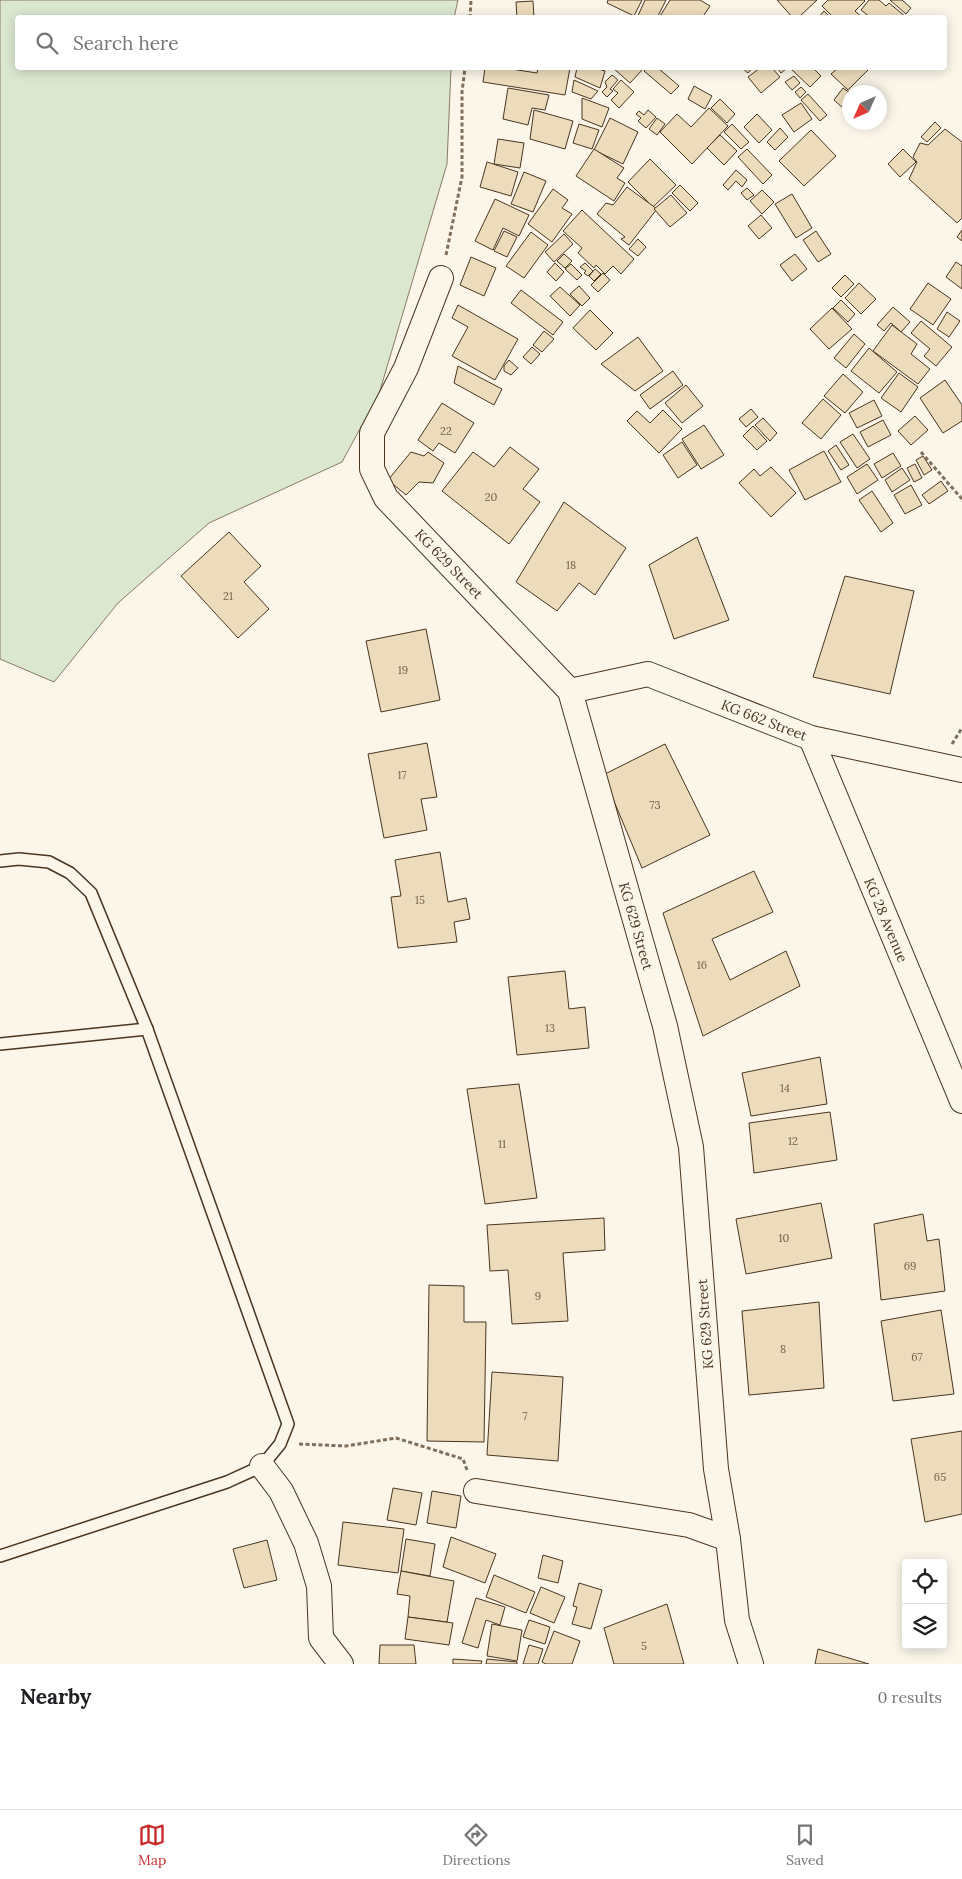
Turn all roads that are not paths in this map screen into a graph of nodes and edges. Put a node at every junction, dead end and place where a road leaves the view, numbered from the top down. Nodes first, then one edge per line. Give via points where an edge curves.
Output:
1 (441, 278) road end
2 (570, 692) junction
3 (810, 738) junction
4 (962, 770) edge
5 (0, 861) edge
6 (147, 1029) junction
7 (0, 1044) edge
8 (962, 1101) edge
9 (262, 1466) junction
10 (476, 1491) road end
11 (728, 1540) junction
12 (0, 1556) edge
13 (341, 1664) edge
14 (751, 1664) edge

1 - 2 street, KG 629 Street via 406,368 372,433 372,469 386,498
2 - 3 street, KG 662 Street via 648,674
2 - 11 street, KG 629 Street via 665,1026 691,1147 716,1469
3 - 4 street, KG 662 Street
3 - 8 street, KG 28 Avenue
5 - 6 lane via 49,862 70,872 91,893
6 - 7 lane
6 - 9 lane via 288,1424 280,1444
9 - 12 lane via 227,1482
9 - 13 street via 281,1491 306,1543 320,1586 321,1638
10 - 11 street via 689,1526
11 - 14 street, KG 629 Street via 737,1620

